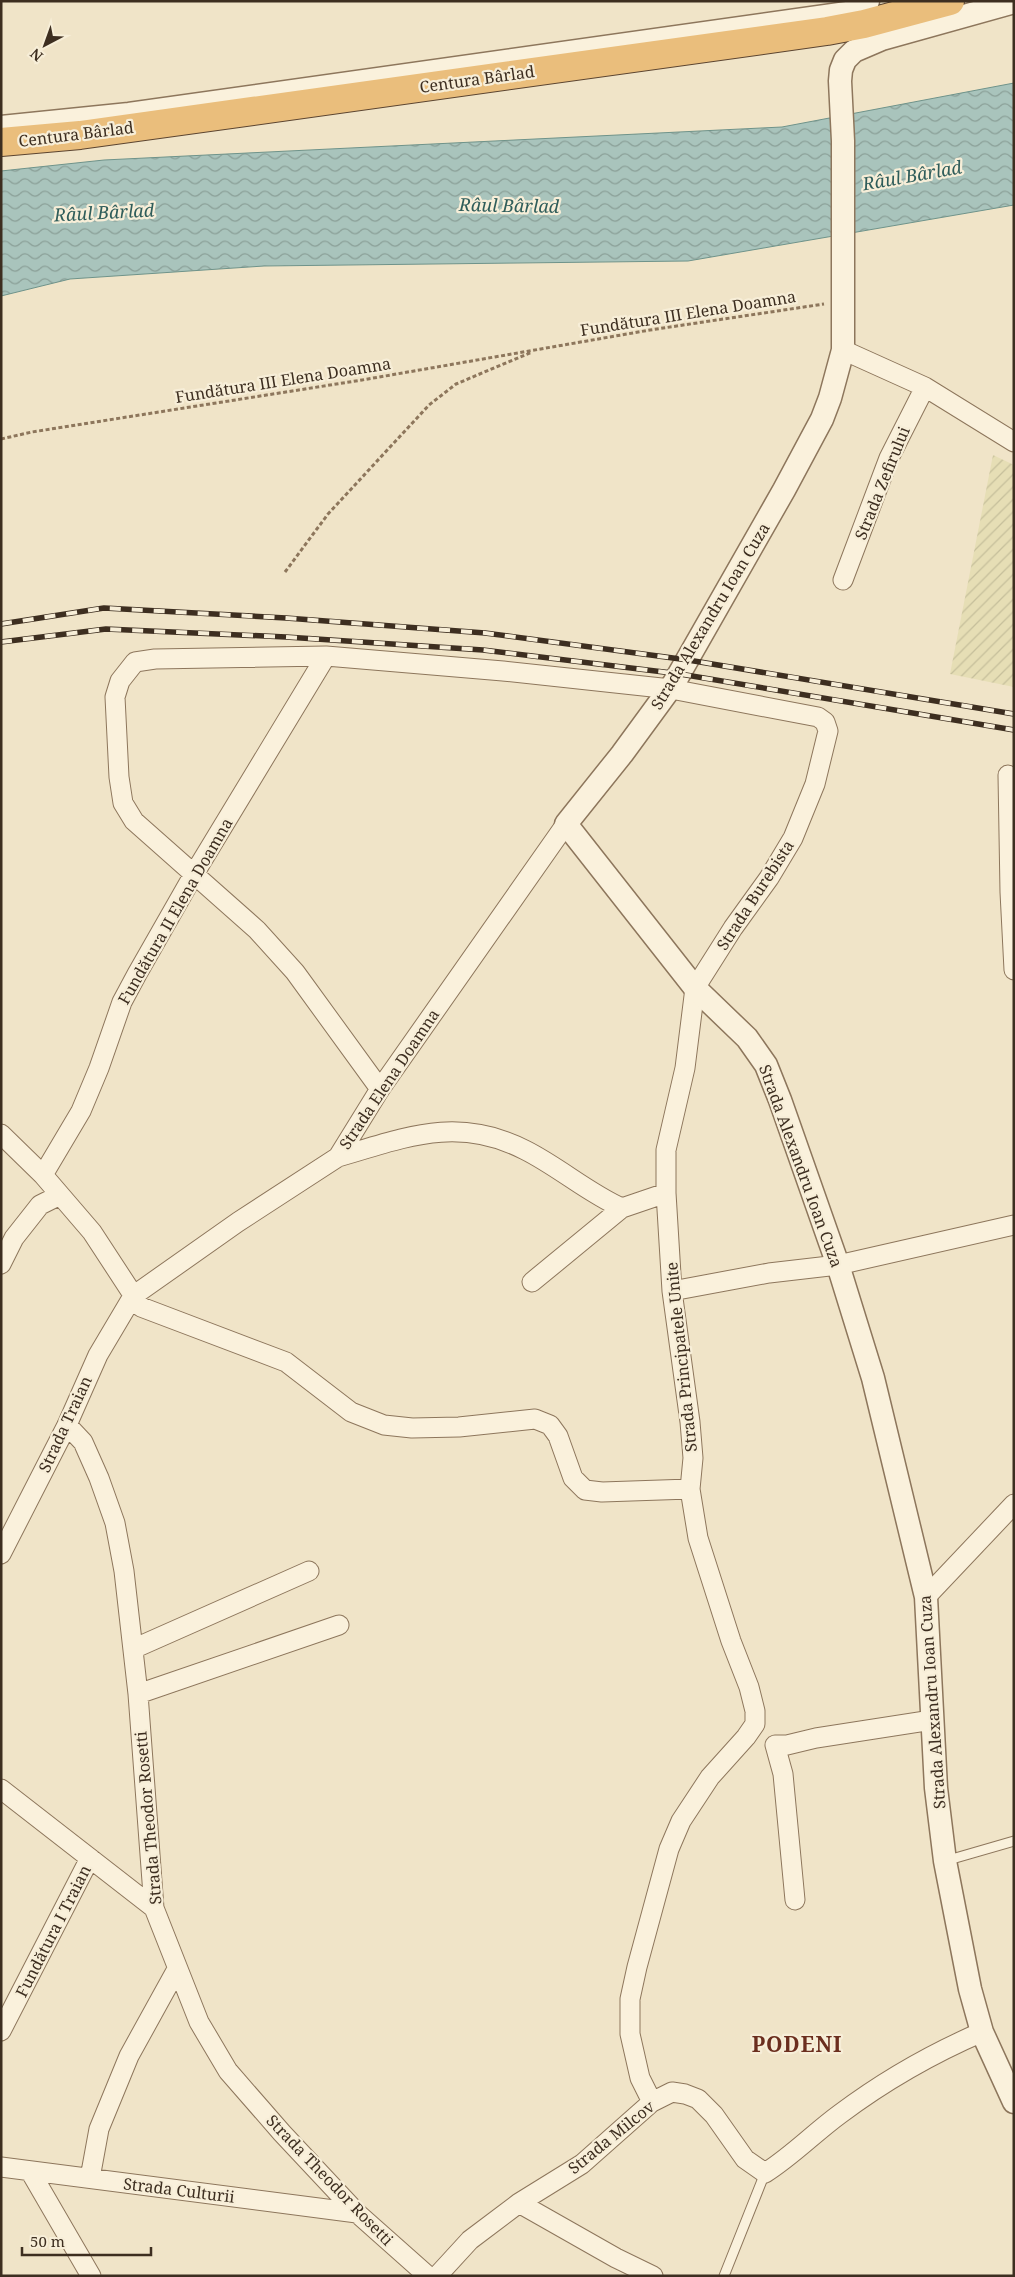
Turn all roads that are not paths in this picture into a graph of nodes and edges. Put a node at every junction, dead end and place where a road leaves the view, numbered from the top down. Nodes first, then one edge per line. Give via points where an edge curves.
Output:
1 (868, 1) edge
2 (950, 1) edge
3 (1014, 2) edge
4 (1, 127) edge
5 (1, 142) edge
6 (843, 350) junction
7 (925, 387) junction
8 (1014, 442) edge
9 (843, 580) dead end
10 (326, 656) junction
11 (671, 689) junction
12 (1008, 774) dead end
13 (566, 824) junction
14 (194, 874) junction
15 (1012, 892) edge
16 (1014, 970) edge
17 (695, 988) junction
18 (380, 1089) junction
19 (1, 1134) edge
20 (338, 1157) junction
21 (43, 1174) junction
22 (666, 1193) junction
23 (60, 1195) junction
24 (622, 1208) junction
25 (1014, 1226) edge
26 (1, 1264) edge
27 (838, 1265) junction
28 (532, 1282) dead end
29 (672, 1291) junction
30 (133, 1296) junction
31 (66, 1426) junction
32 (690, 1489) junction
33 (1012, 1512) edge
34 (4, 1543) edge
35 (309, 1571) dead end
36 (926, 1597) junction
37 (339, 1625) dead end
38 (133, 1649) junction
39 (138, 1694) junction
40 (932, 1720) junction
41 (755, 1724) junction
42 (775, 1745) junction
43 (1, 1789) edge
44 (1014, 1841) edge
45 (90, 1858) junction
46 (945, 1861) junction
47 (795, 1900) dead end
48 (154, 1908) junction
49 (177, 1969) junction
50 (1, 2031) edge
51 (982, 2032) junction
52 (652, 2102) junction
53 (1014, 2102) edge
54 (1, 2167) edge
55 (30, 2171) junction
56 (765, 2173) junction
57 (90, 2178) junction
58 (519, 2203) junction
59 (357, 2213) junction
60 (91, 2276) edge
61 (428, 2276) edge
62 (436, 2276) edge
63 (653, 2276) edge
64 (724, 2276) edge

1 - 4 street via 847,13 129,114
2 - 5 highway, Centura Bârlad via 827,32 80,135
3 - 6 street, Strada Alexandru Ioan Cuza via 882,39 854,51 845,60 841,70
6 - 7 street
6 - 11 street, Strada Alexandru Ioan Cuza via 830,398 813,436
7 - 8 street
7 - 9 street, Strada Zefirului via 889,458
10 - 11 street
10 - 14 street, Fundătura II Elena Doamna
10 - 14 street via 135,662 120,681 115,697 123,803 134,820
11 - 13 street, Strada Alexandru Ioan Cuza
11 - 17 street, Strada Burebista via 818,717 825,722 828,731 815,784 793,838
12 - 15 street
13 - 17 street, Strada Alexandru Ioan Cuza
13 - 18 street, Strada Elena Doamna
14 - 18 street via 231,904 283,958
14 - 21 street, Fundătura II Elena Doamna via 122,1002 81,1111
15 - 16 street
17 - 22 street, Strada Principatele Unite via 685,1068 666,1150
17 - 27 street, Strada Alexandru Ioan Cuza via 748,1038 766,1065
18 - 20 street, Strada Elena Doamna
19 - 21 street
20 - 24 street via 419,1133 462,1130 525,1150
20 - 30 street, Strada Elena Doamna
21 - 23 street
22 - 24 street
22 - 29 street, Strada Principatele Unite
23 - 26 street via 40,1205 14,1238
23 - 30 street via 92,1232
24 - 28 street
25 - 27 street
27 - 29 street via 769,1272
27 - 36 street, Strada Alexandru Ioan Cuza via 873,1378
29 - 32 street, Strada Principatele Unite via 690,1422 693,1458
30 - 31 street, Strada Traian via 98,1355
30 - 32 street via 141,1307 151,1312 286,1362 351,1412 384,1425 459,1428 535,1419 550,1424 558,1436 573,1478 585,1490
31 - 34 street, Strada Traian
31 - 38 street, Strada Theodor Rosetti via 83,1442 115,1523
32 - 41 street, Strada Principatele Unite via 698,1538 749,1687
33 - 36 street
35 - 38 street
36 - 40 street, Strada Alexandru Ioan Cuza
37 - 39 street
38 - 39 street, Strada Theodor Rosetti
39 - 48 street, Strada Theodor Rosetti
40 - 42 street
40 - 46 street, Strada Alexandru Ioan Cuza
41 - 42 street
41 - 52 street via 710,1777 681,1821 637,1967 630,1999 630,2034 640,2078
42 - 47 street via 782,1774
43 - 45 street
44 - 46 lane
45 - 48 street
45 - 50 street, Fundătura I Traian
46 - 51 street, Strada Alexandru Ioan Cuza via 970,1989
48 - 49 street, Strada Theodor Rosetti
49 - 57 street via 129,2056 99,2129
49 - 59 street, Strada Theodor Rosetti via 199,2022 228,2071
51 - 53 street, Strada Alexandru Ioan Cuza
51 - 56 street via 897,2074 839,2114
52 - 56 street, Strada Milcov via 672,2092 698,2100 714,2114 745,2159
52 - 58 street, Strada Milcov via 582,2164
54 - 55 street, Strada Culturii
55 - 57 street, Strada Culturii
55 - 60 street
56 - 64 lane
57 - 59 street, Strada Culturii
58 - 62 street, Strada Milcov via 470,2240
58 - 63 street
59 - 61 street, Strada Theodor Rosetti

